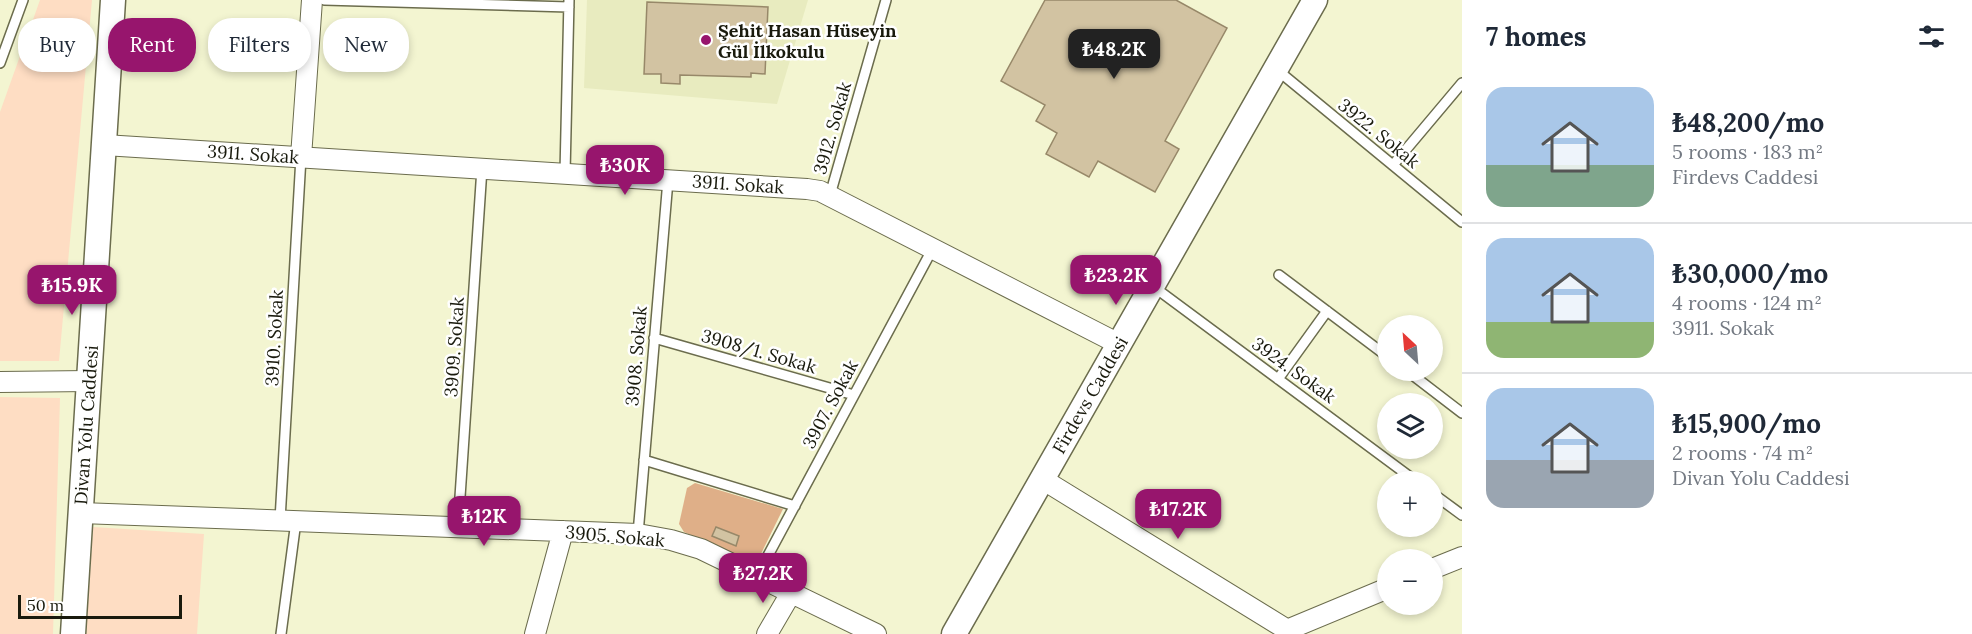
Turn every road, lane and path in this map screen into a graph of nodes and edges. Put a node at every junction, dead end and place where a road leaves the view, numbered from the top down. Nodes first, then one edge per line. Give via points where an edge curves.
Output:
1 (23, 0) edge
2 (113, 0) edge
3 (312, 0) edge
4 (324, 0) edge
5 (886, 0) edge
6 (1315, 0) edge
7 (569, 3) edge
8 (0, 63) edge
9 (1275, 69) junction
10 (1462, 83) edge
11 (104, 145) junction
12 (301, 157) junction
13 (1393, 165) junction
14 (482, 168) junction
15 (565, 173) junction
16 (668, 180) junction
17 (830, 195) junction
18 (1462, 222) edge
19 (933, 248) junction
20 (1279, 275) dead end
21 (1152, 286) junction
22 (1327, 311) junction
23 (654, 338) junction
24 (1119, 344) junction
25 (1377, 349) edge
26 (1278, 379) junction
27 (89, 381) junction
28 (1420, 381) edge
29 (0, 382) edge
30 (854, 395) junction
31 (1462, 413) edge
32 (644, 460) junction
33 (1402, 471) edge
34 (1042, 479) junction
35 (1443, 501) edge
36 (795, 506) junction
37 (81, 513) junction
38 (1462, 515) edge
39 (288, 521) junction
40 (458, 527) junction
41 (563, 531) junction
42 (638, 534) junction
43 (1462, 557) edge
44 (1443, 565) edge
45 (757, 576) junction
46 (791, 593) junction
47 (1377, 593) edge
48 (1291, 632) edge
49 (73, 634) edge
50 (281, 634) edge
51 (535, 634) edge
52 (767, 634) edge
53 (876, 634) edge
54 (954, 634) edge

1 - 8 lane
2 - 11 street, Divan Yolu Caddesi
3 - 12 street
4 - 7 lane
5 - 17 lane, 3912. Sokak
6 - 9 street, Firdevs Caddesi
7 - 15 lane
9 - 13 lane, 3922. Sokak
9 - 21 street, Firdevs Caddesi
10 - 13 lane
11 - 12 street, 3911. Sokak
11 - 27 street, Divan Yolu Caddesi
12 - 14 street, 3911. Sokak
12 - 39 lane, 3910. Sokak
13 - 18 lane, 3922. Sokak
14 - 15 street, 3911. Sokak
14 - 40 lane, 3909. Sokak
15 - 16 street, 3911. Sokak
16 - 17 street, 3911. Sokak via 807,189
16 - 23 lane, 3908. Sokak
17 - 19 street, 3911. Sokak
19 - 24 street, 3911. Sokak
19 - 30 lane, 3907. Sokak
20 - 22 lane
21 - 24 street, Firdevs Caddesi
21 - 26 lane, 3924. Sokak
22 - 25 lane
22 - 26 lane
23 - 30 lane, 3908/1. Sokak
23 - 32 lane, 3908. Sokak
24 - 34 street, Firdevs Caddesi
26 - 33 lane, 3924. Sokak
27 - 29 street
27 - 37 street, Divan Yolu Caddesi
28 - 31 lane
30 - 36 lane, 3907. Sokak
32 - 36 lane
32 - 42 lane, 3908. Sokak
34 - 48 street
34 - 54 street, Firdevs Caddesi
35 - 38 lane
36 - 45 lane, 3907. Sokak
37 - 39 street, 3905. Sokak
37 - 49 street, Divan Yolu Caddesi
39 - 40 street, 3905. Sokak
39 - 50 lane, 3910. Sokak
40 - 41 street, 3905. Sokak
41 - 42 street, 3905. Sokak
41 - 51 street
42 - 45 street, 3905. Sokak via 701,549
43 - 44 street
45 - 46 street, 3905. Sokak
46 - 52 street
46 - 53 street, 3905. Sokak
47 - 48 street

